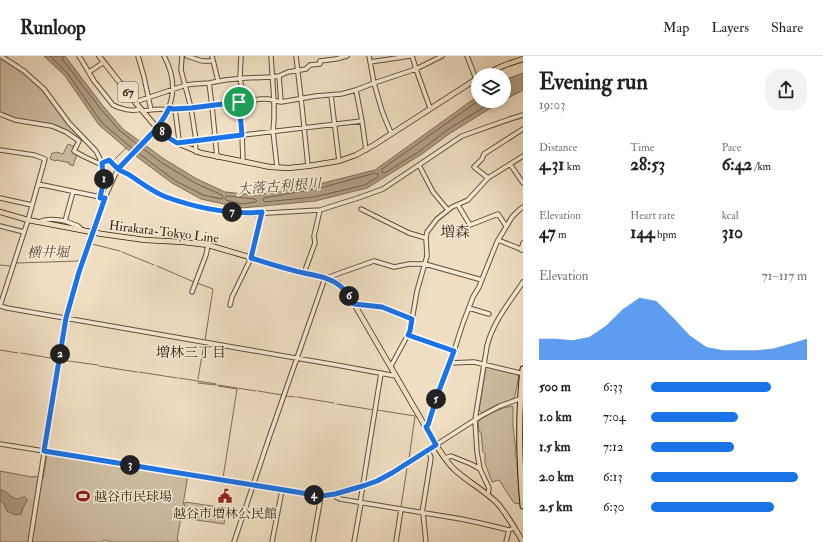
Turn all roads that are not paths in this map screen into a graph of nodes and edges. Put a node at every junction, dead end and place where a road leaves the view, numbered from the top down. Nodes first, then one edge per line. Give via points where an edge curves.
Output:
1 (0, 56) edge
2 (80, 56) edge
3 (99, 56) edge
4 (138, 56) edge
5 (164, 56) edge
6 (182, 56) edge
7 (187, 56) edge
8 (212, 56) edge
9 (241, 56) edge
10 (271, 56) edge
11 (296, 56) edge
12 (347, 56) edge
13 (369, 56) edge
14 (411, 56) edge
15 (442, 56) edge
16 (467, 56) edge
17 (333, 58) edge
18 (523, 59) edge
19 (213, 61) junction
20 (104, 62) junction
21 (370, 62) junction
22 (472, 68) edge
23 (499, 68) edge
24 (416, 69) junction
25 (297, 70) junction
26 (89, 72) junction
27 (279, 76) junction
28 (272, 77) junction
29 (240, 78) junction
30 (218, 81) junction
31 (471, 82) edge
32 (209, 83) junction
33 (374, 83) junction
34 (186, 85) junction
35 (173, 89) junction
36 (356, 90) junction
37 (331, 95) junction
38 (148, 97) junction
39 (301, 98) junction
40 (244, 101) junction
41 (274, 101) junction
42 (135, 102) junction
43 (239, 102) junction
44 (281, 102) junction
45 (212, 106) junction
46 (191, 108) junction
47 (430, 108) junction
48 (169, 109) junction
49 (175, 109) junction
50 (142, 110) junction
51 (150, 110) junction
52 (0, 114) edge
53 (523, 115) edge
54 (362, 121) junction
55 (334, 124) junction
56 (157, 128) junction
57 (304, 128) junction
58 (523, 129) edge
59 (272, 132) junction
60 (391, 134) junction
61 (242, 135) junction
62 (215, 138) junction
63 (195, 140) junction
64 (177, 143) junction
65 (0, 150) edge
66 (366, 150) junction
67 (196, 152) junction
68 (523, 156) edge
69 (217, 157) junction
70 (243, 161) junction
71 (339, 161) junction
72 (102, 163) junction
73 (510, 164) junction
74 (419, 165) junction
75 (308, 166) junction
76 (120, 167) junction
77 (277, 167) junction
78 (488, 178) junction
79 (104, 179) junction
80 (111, 183) junction
81 (523, 183) edge
82 (38, 184) junction
83 (73, 192) junction
84 (0, 198) edge
85 (103, 198) junction
86 (458, 204) junction
87 (32, 205) junction
88 (523, 207) edge
89 (361, 209) dead end
90 (320, 210) junction
91 (448, 210) junction
92 (0, 212) edge
93 (262, 212) junction
94 (28, 220) junction
95 (65, 221) junction
96 (38, 222) junction
97 (0, 226) edge
98 (506, 226) junction
99 (82, 230) junction
100 (24, 232) junction
101 (92, 232) junction
102 (426, 238) junction
103 (498, 240) junction
104 (523, 243) edge
105 (208, 245) junction
106 (522, 250) edge
107 (251, 258) junction
108 (425, 264) junction
109 (304, 273) junction
110 (326, 278) junction
111 (482, 280) junction
112 (523, 282) edge
113 (192, 292) dead end
114 (354, 304) junction
115 (230, 305) dead end
116 (0, 306) edge
117 (469, 308) junction
118 (489, 314) dead end
119 (66, 318) junction
120 (412, 319) junction
121 (408, 335) junction
122 (454, 351) junction
123 (297, 358) junction
124 (450, 363) junction
125 (484, 364) junction
126 (390, 366) junction
127 (522, 371) edge
128 (381, 373) junction
129 (396, 376) junction
130 (523, 389) edge
131 (521, 398) edge
132 (475, 420) junction
133 (426, 427) junction
134 (0, 444) edge
135 (436, 445) junction
136 (44, 451) junction
137 (426, 451) junction
138 (445, 458) junction
139 (480, 469) junction
140 (253, 485) junction
141 (363, 486) junction
142 (282, 490) junction
143 (335, 494) junction
144 (488, 494) junction
145 (321, 496) junction
146 (360, 503) junction
147 (523, 506) edge
148 (401, 509) junction
149 (422, 513) junction
150 (512, 529) junction
151 (518, 533) junction
152 (523, 534) edge
153 (30, 542) edge
154 (234, 542) edge
155 (272, 542) edge
156 (313, 542) edge
157 (354, 542) edge
158 (396, 542) edge
159 (426, 542) edge
160 (506, 542) edge
161 (523, 542) edge

1 - 72 street via 24,71 44,89 65,118 96,151
2 - 26 street
3 - 20 main road, 67
4 - 38 street
5 - 35 street via 171,73
6 - 34 street via 181,70
7 - 19 street via 202,61
8 - 19 street
9 - 29 street
10 - 28 street
11 - 25 street
12 - 17 street
13 - 21 street
14 - 21 street
14 - 24 street
15 - 24 street
16 - 22 street
17 - 25 street
18 - 23 main road
19 - 30 street
20 - 26 street
20 - 42 main road, 67
21 - 33 street
24 - 33 street
24 - 47 street
25 - 27 street
25 - 39 street
26 - 50 street via 113,105 129,110
27 - 28 street
27 - 44 street
28 - 29 street
28 - 41 street
29 - 30 street
29 - 40 street
30 - 32 street
31 - 47 main road, 67
32 - 34 street
32 - 45 street
33 - 36 street
33 - 60 street
34 - 35 street
34 - 46 street
35 - 38 street
35 - 48 street
36 - 37 street
36 - 54 street
37 - 39 street
37 - 55 street
38 - 42 street
38 - 51 street
39 - 44 street
39 - 57 street
40 - 41 street
40 - 43 street
41 - 44 street
41 - 59 street
42 - 50 main road, 67
43 - 45 street
43 - 61 street
45 - 46 street
45 - 62 street
46 - 49 street
46 - 63 street
47 - 60 main road, 67
48 - 49 street
48 - 51 street
48 - 56 street
49 - 64 street via 179,140
50 - 51 street
50 - 56 main road, 67
52 - 72 street via 15,120 59,128 79,141 74,151
53 - 74 street via 462,136
54 - 55 street
54 - 66 street
55 - 57 street
55 - 71 street
56 - 64 main road, 67
56 - 76 street
57 - 59 street
57 - 75 street
58 - 78 street via 484,154 482,160 474,167
59 - 61 street
59 - 77 street
60 - 66 main road, 67
61 - 62 street
61 - 70 street
62 - 63 street
62 - 69 street
63 - 64 street
63 - 67 street
64 - 67 main road, 67
65 - 82 street via 45,158
66 - 71 main road, 67
67 - 69 main road, 67
68 - 73 street
69 - 70 main road, 67
70 - 77 main road, 67
71 - 75 main road, 67
72 - 76 street via 109,160
72 - 79 street
73 - 78 street
73 - 81 street
74 - 90 street via 383,189
74 - 91 street via 433,192
75 - 77 main road, 67
76 - 80 street
76 - 93 street via 120,171 164,196 209,210 248,214
78 - 86 street via 468,200
79 - 80 street
79 - 85 street
80 - 85 street
82 - 83 street
82 - 87 street
83 - 85 street
83 - 95 street
84 - 87 street
85 - 101 street
86 - 91 street
86 - 98 street via 470,225 498,214
87 - 94 street
88 - 98 street
89 - 102 street via 409,234
90 - 93 street
90 - 109 street via 314,236 315,243
91 - 102 street via 437,219 427,232
92 - 94 main road, Hirakata-Tokyo Line
93 - 107 street
94 - 96 main road, Hirakata-Tokyo Line
94 - 100 street
95 - 96 street
95 - 99 street
96 - 99 main road, Hirakata-Tokyo Line
97 - 100 street
98 - 103 street
99 - 101 main road, Hirakata-Tokyo Line
100 - 116 street
101 - 105 main road, Hirakata-Tokyo Line via 145,240
101 - 119 street
102 - 108 street
103 - 106 street
103 - 111 street
104 - 106 street
105 - 107 main road, Hirakata-Tokyo Line
105 - 113 street
107 - 109 main road, Hirakata-Tokyo Line
107 - 115 street
108 - 110 street via 394,267 374,261
108 - 111 street
108 - 120 street
109 - 110 main road, Hirakata-Tokyo Line
110 - 114 main road, Hirakata-Tokyo Line via 338,283
110 - 123 street
111 - 117 street
112 - 125 street via 493,329
114 - 120 street via 382,307
114 - 126 main road, Hirakata-Tokyo Line
116 - 119 street
117 - 118 street
117 - 122 street
119 - 123 street
119 - 136 street
120 - 121 street
121 - 122 street
121 - 126 street
122 - 124 street
123 - 128 street
123 - 140 street
124 - 125 street
124 - 133 street
125 - 127 street
125 - 132 street
126 - 129 main road, Hirakata-Tokyo Line
127 - 131 highway
128 - 129 street
128 - 141 street
129 - 133 main road, Hirakata-Tokyo Line
130 - 131 highway
131 - 132 street
131 - 147 highway via 519,440
132 - 135 street
132 - 139 street
133 - 135 main road, Hirakata-Tokyo Line
134 - 136 street
135 - 137 street
135 - 138 main road, Hirakata-Tokyo Line
136 - 140 street
136 - 153 street
137 - 141 street via 386,476
137 - 149 street via 431,458
138 - 139 street via 451,456
138 - 144 main road, Hirakata-Tokyo Line via 456,471
139 - 144 street via 489,488
140 - 142 street
140 - 154 street
141 - 143 street
141 - 146 street
142 - 145 street
142 - 155 street
143 - 145 street
143 - 146 street via 340,499
144 - 150 main road, Hirakata-Tokyo Line via 505,513
145 - 156 street
146 - 148 street
146 - 157 street
148 - 149 street
148 - 158 street
149 - 150 street
149 - 159 street
150 - 151 main road, Hirakata-Tokyo Line
150 - 160 street
151 - 152 main road
151 - 161 main road, Hirakata-Tokyo Line

